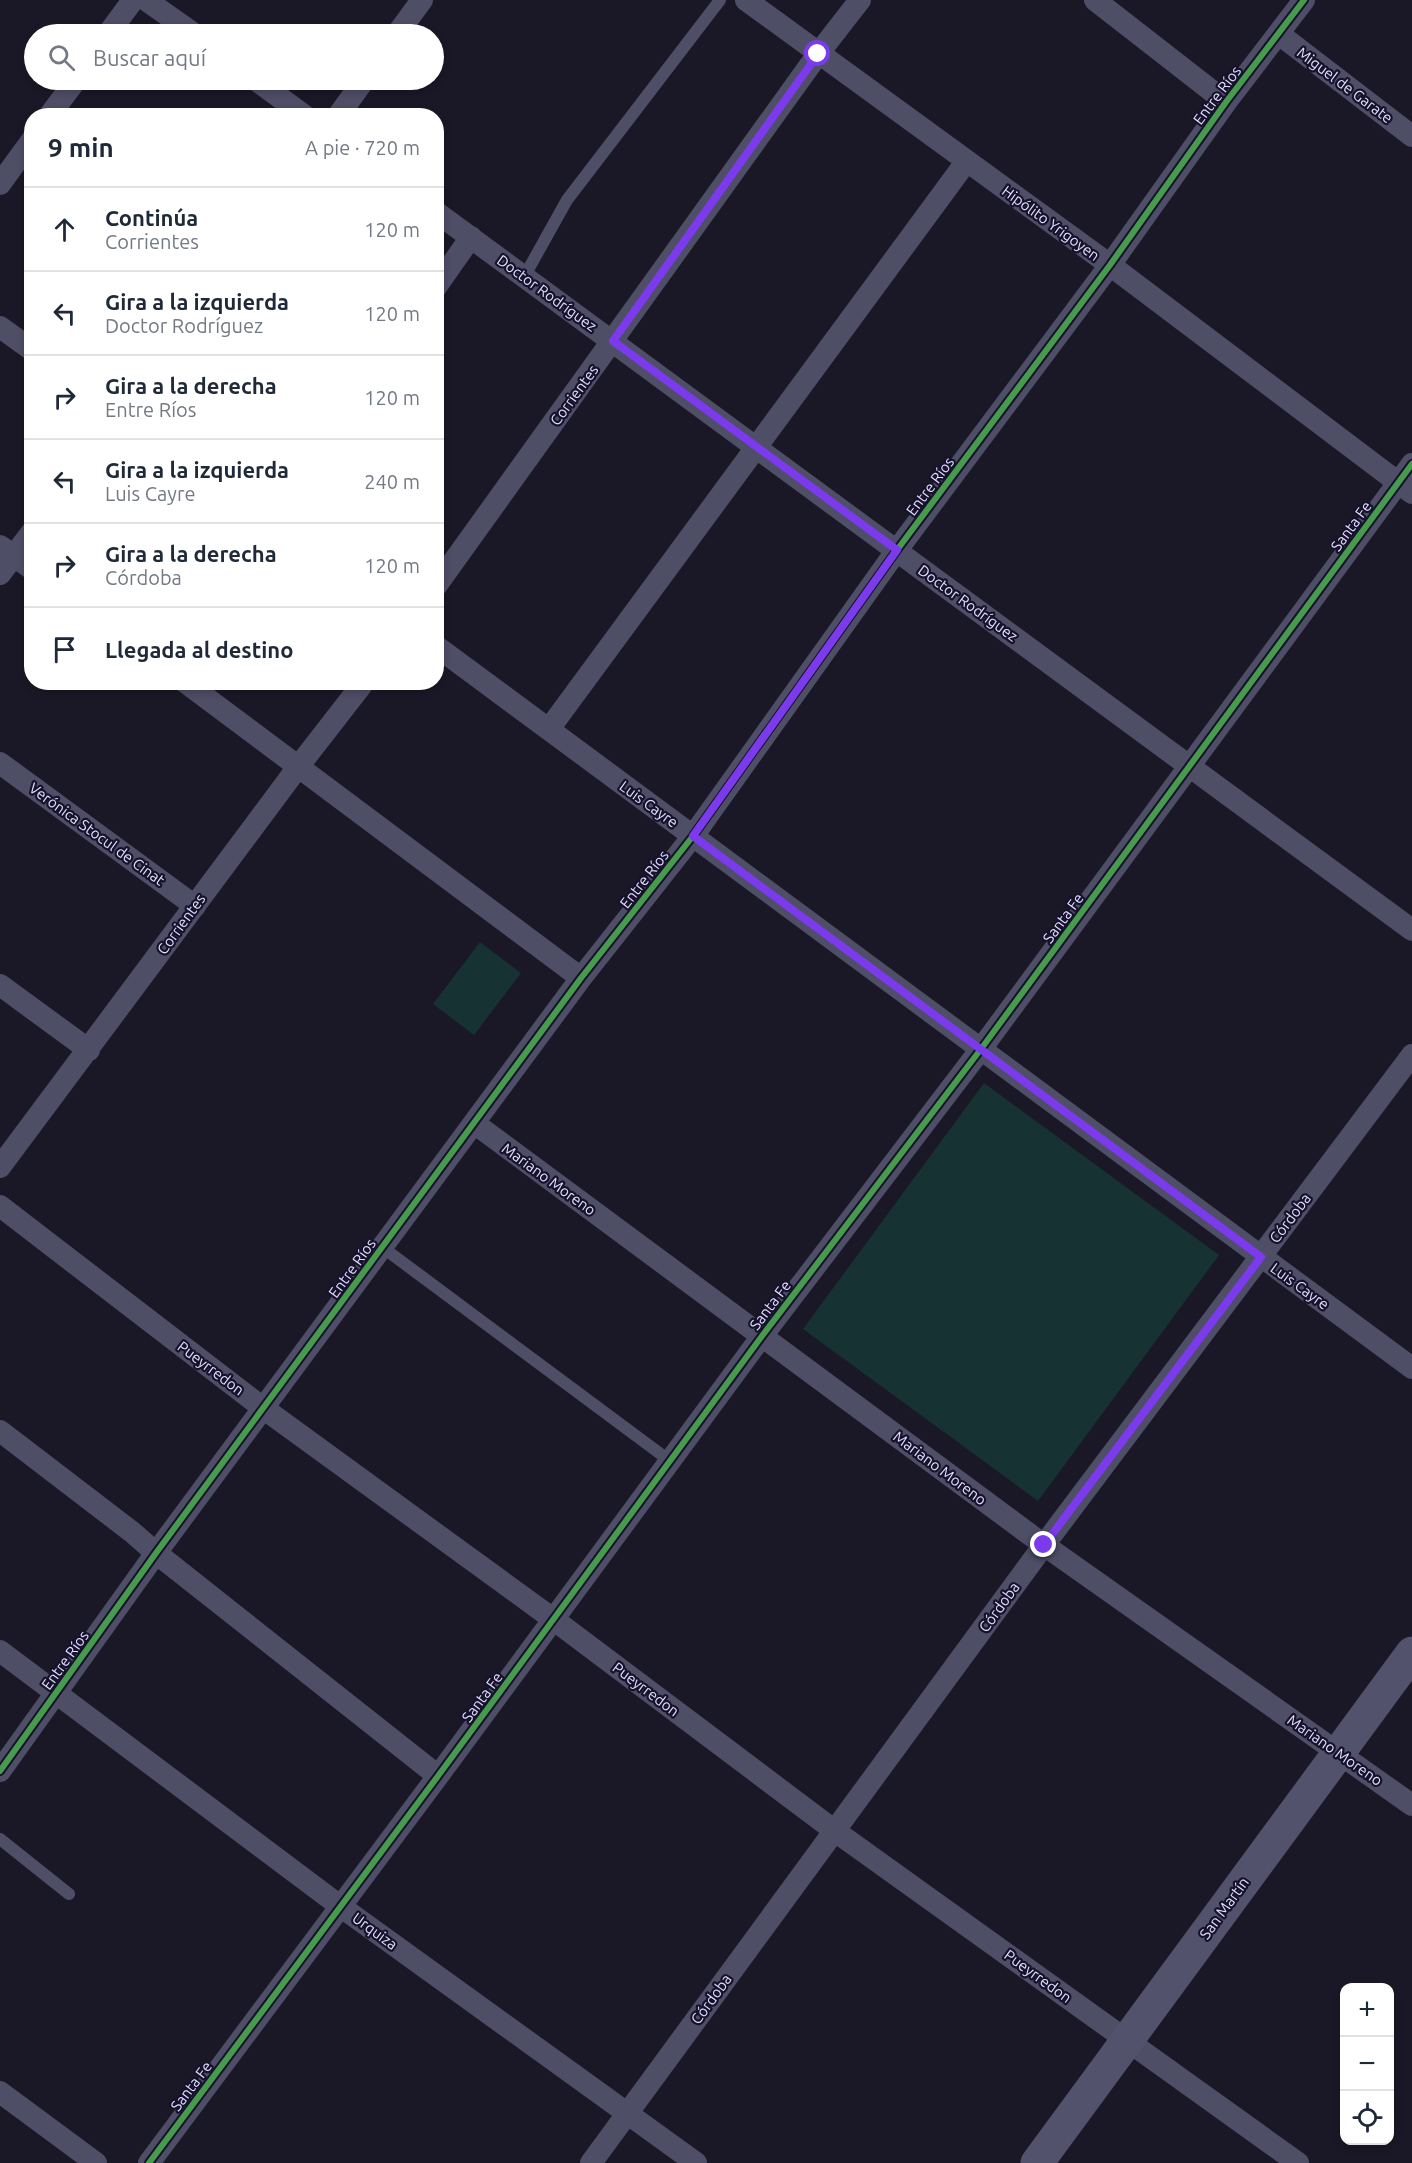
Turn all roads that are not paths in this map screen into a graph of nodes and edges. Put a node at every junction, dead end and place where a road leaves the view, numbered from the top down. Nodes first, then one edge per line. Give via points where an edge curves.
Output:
1 (133, 0) edge
2 (146, 0) edge
3 (422, 0) edge
4 (720, 0) edge
5 (746, 0) edge
6 (860, 0) edge
7 (1095, 0) edge
8 (1304, 0) edge
9 (115, 24) edge
10 (180, 24) edge
11 (404, 24) edge
12 (1279, 34) junction
13 (818, 54) junction
14 (68, 90) edge
15 (270, 90) edge
16 (357, 90) edge
17 (1226, 102) junction
18 (56, 108) edge
19 (294, 108) edge
20 (344, 108) edge
21 (1412, 136) edge
22 (24, 151) edge
23 (966, 162) junction
24 (0, 184) edge
25 (444, 218) edge
26 (471, 237) junction
27 (1110, 266) junction
28 (444, 275) edge
29 (524, 276) junction
30 (0, 327) edge
31 (613, 341) junction
32 (24, 344) edge
33 (757, 448) junction
34 (1412, 464) edge
35 (1405, 488) edge
36 (24, 544) edge
37 (897, 550) junction
38 (15, 557) edge
39 (0, 574) edge
40 (444, 575) edge
41 (444, 652) edge
42 (196, 690) edge
43 (358, 690) edge
44 (549, 729) junction
45 (0, 763) edge
46 (1190, 766) junction
47 (298, 767) junction
48 (693, 836) junction
49 (195, 906) junction
50 (1412, 930) edge
51 (581, 978) junction
52 (0, 985) edge
53 (981, 1049) junction
54 (88, 1050) junction
55 (1412, 1055) edge
56 (474, 1123) junction
57 (0, 1167) edge
58 (0, 1206) edge
59 (382, 1247) junction
60 (1261, 1257) junction
61 (762, 1336) junction
62 (1412, 1368) edge
63 (263, 1408) junction
64 (0, 1431) edge
65 (670, 1461) junction
66 (1044, 1545) junction
67 (156, 1553) junction
68 (554, 1619) junction
69 (0, 1651) edge
70 (1412, 1653) edge
71 (57, 1693) junction
72 (1338, 1752) junction
73 (0, 1771) edge
74 (438, 1776) junction
75 (1412, 1805) edge
76 (835, 1831) junction
77 (0, 1839) edge
78 (69, 1894) dead end
79 (340, 1906) junction
80 (1127, 2040) junction
81 (0, 2092) edge
82 (628, 2112) junction
83 (96, 2163) edge
84 (149, 2163) edge
85 (591, 2163) edge
86 (696, 2163) edge
87 (1037, 2163) edge
88 (1298, 2163) edge

1 - 9 street
2 - 10 street
3 - 11 street
4 - 29 lane via 567,200
5 - 13 street, Hipólito Yrigoyen
6 - 13 street, Corrientes
7 - 17 street
8 - 12 street, Entre Ríos
12 - 17 street, Entre Ríos
12 - 21 street, Miguel de Garate
13 - 23 street, Hipólito Yrigoyen
13 - 31 street, Corrientes
14 - 18 street
15 - 19 street
16 - 20 street
17 - 27 street, Entre Ríos
22 - 24 street
23 - 27 street, Hipólito Yrigoyen
23 - 33 street
25 - 26 street, Doctor Rodríguez
26 - 28 street
26 - 29 street, Doctor Rodríguez
27 - 35 street, Hipólito Yrigoyen
27 - 37 street, Entre Ríos
29 - 31 street, Doctor Rodríguez
30 - 32 street
31 - 33 street, Doctor Rodríguez
31 - 40 street, Corrientes
33 - 37 street, Doctor Rodríguez
33 - 44 street
34 - 35 street, Santa Fe
35 - 46 street, Santa Fe
36 - 38 street
37 - 46 street, Doctor Rodríguez
37 - 48 street, Entre Ríos
38 - 39 street
41 - 44 street, Luis Cayre
42 - 47 street
43 - 47 street, Corrientes
44 - 48 street, Luis Cayre
45 - 49 street, Verónica Stocul de Cinat
46 - 50 street, Doctor Rodríguez
46 - 53 street, Santa Fe
47 - 49 street, Corrientes
47 - 51 street
48 - 51 street, Entre Ríos
48 - 53 street, Luis Cayre
49 - 54 street, Corrientes
51 - 56 street, Entre Ríos
52 - 54 street
53 - 60 street, Luis Cayre
53 - 61 street, Santa Fe
54 - 57 street, Corrientes
55 - 60 street, Córdoba
56 - 59 street, Entre Ríos
56 - 61 street, Mariano Moreno
58 - 63 street, Pueyrredon
59 - 63 street, Entre Ríos
59 - 65 lane
60 - 62 street, Luis Cayre
60 - 66 street, Córdoba
61 - 65 street, Santa Fe
61 - 66 street, Mariano Moreno
63 - 67 street, Entre Ríos
63 - 68 street, Pueyrredon
64 - 67 street
65 - 68 street, Santa Fe
66 - 72 street, Mariano Moreno
66 - 76 street, Córdoba
67 - 71 street, Entre Ríos
67 - 74 street
68 - 74 street, Santa Fe
68 - 76 street, Pueyrredon
69 - 71 street, Urquiza
70 - 72 street, San Martín
71 - 73 street, Entre Ríos
71 - 79 street, Urquiza
72 - 75 street, Mariano Moreno
72 - 80 street, San Martín
74 - 79 street, Santa Fe
76 - 80 street, Pueyrredon
76 - 82 street, Córdoba
77 - 78 lane
79 - 82 street, Urquiza
79 - 84 street, Santa Fe
80 - 87 street, San Martín
80 - 88 street, Pueyrredon
81 - 83 street
82 - 85 street, Córdoba
82 - 86 street, Urquiza

